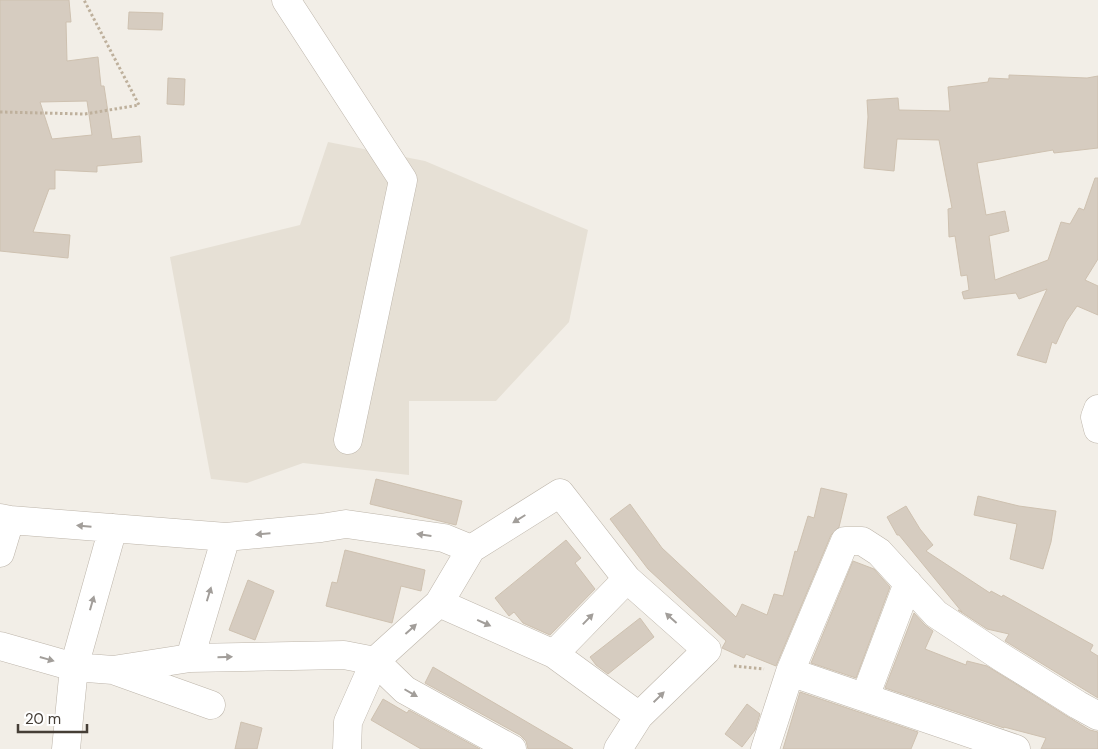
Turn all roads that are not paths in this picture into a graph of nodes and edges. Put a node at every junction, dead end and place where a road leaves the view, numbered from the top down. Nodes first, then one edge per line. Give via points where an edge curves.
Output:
1 (286, 0) edge
2 (1098, 409) edge
3 (1098, 429) edge
4 (348, 440) dead end
5 (5, 519) edge
6 (113, 528) junction
7 (226, 537) junction
8 (471, 549) junction
9 (0, 553) edge
10 (627, 578) junction
11 (908, 583) junction
12 (440, 603) junction
13 (0, 646) edge
14 (554, 654) junction
15 (190, 658) junction
16 (375, 661) junction
17 (74, 667) junction
18 (113, 670) junction
19 (790, 672) junction
20 (865, 697) junction
21 (211, 705) dead end
22 (639, 716) junction
23 (1098, 716) edge
24 (66, 749) edge
25 (347, 749) edge
26 (512, 749) edge
27 (618, 749) edge
28 (764, 749) edge
29 (1016, 749) edge

1 - 4 street via 403,180
2 - 3 street via 1095,417
6 -> 5 street
5 - 9 street
6 - 7 street
17 -> 6 street
8 -> 7 street via 444,538 346,524
15 -> 7 street
10 -> 8 street via 560,493
8 - 12 street
14 -> 10 street
22 -> 10 street via 707,650
11 - 19 street via 862,540 845,541
11 - 20 street
11 - 23 street via 936,614
12 -> 14 street
16 -> 12 street
13 -> 17 street
14 - 22 street
15 -> 16 street via 344,655
15 - 18 street
16 - 25 street via 348,722
16 -> 26 street via 405,690
17 - 18 street
17 - 24 street
18 - 21 street
19 - 20 street
19 - 28 street
20 - 29 street
22 - 27 street

